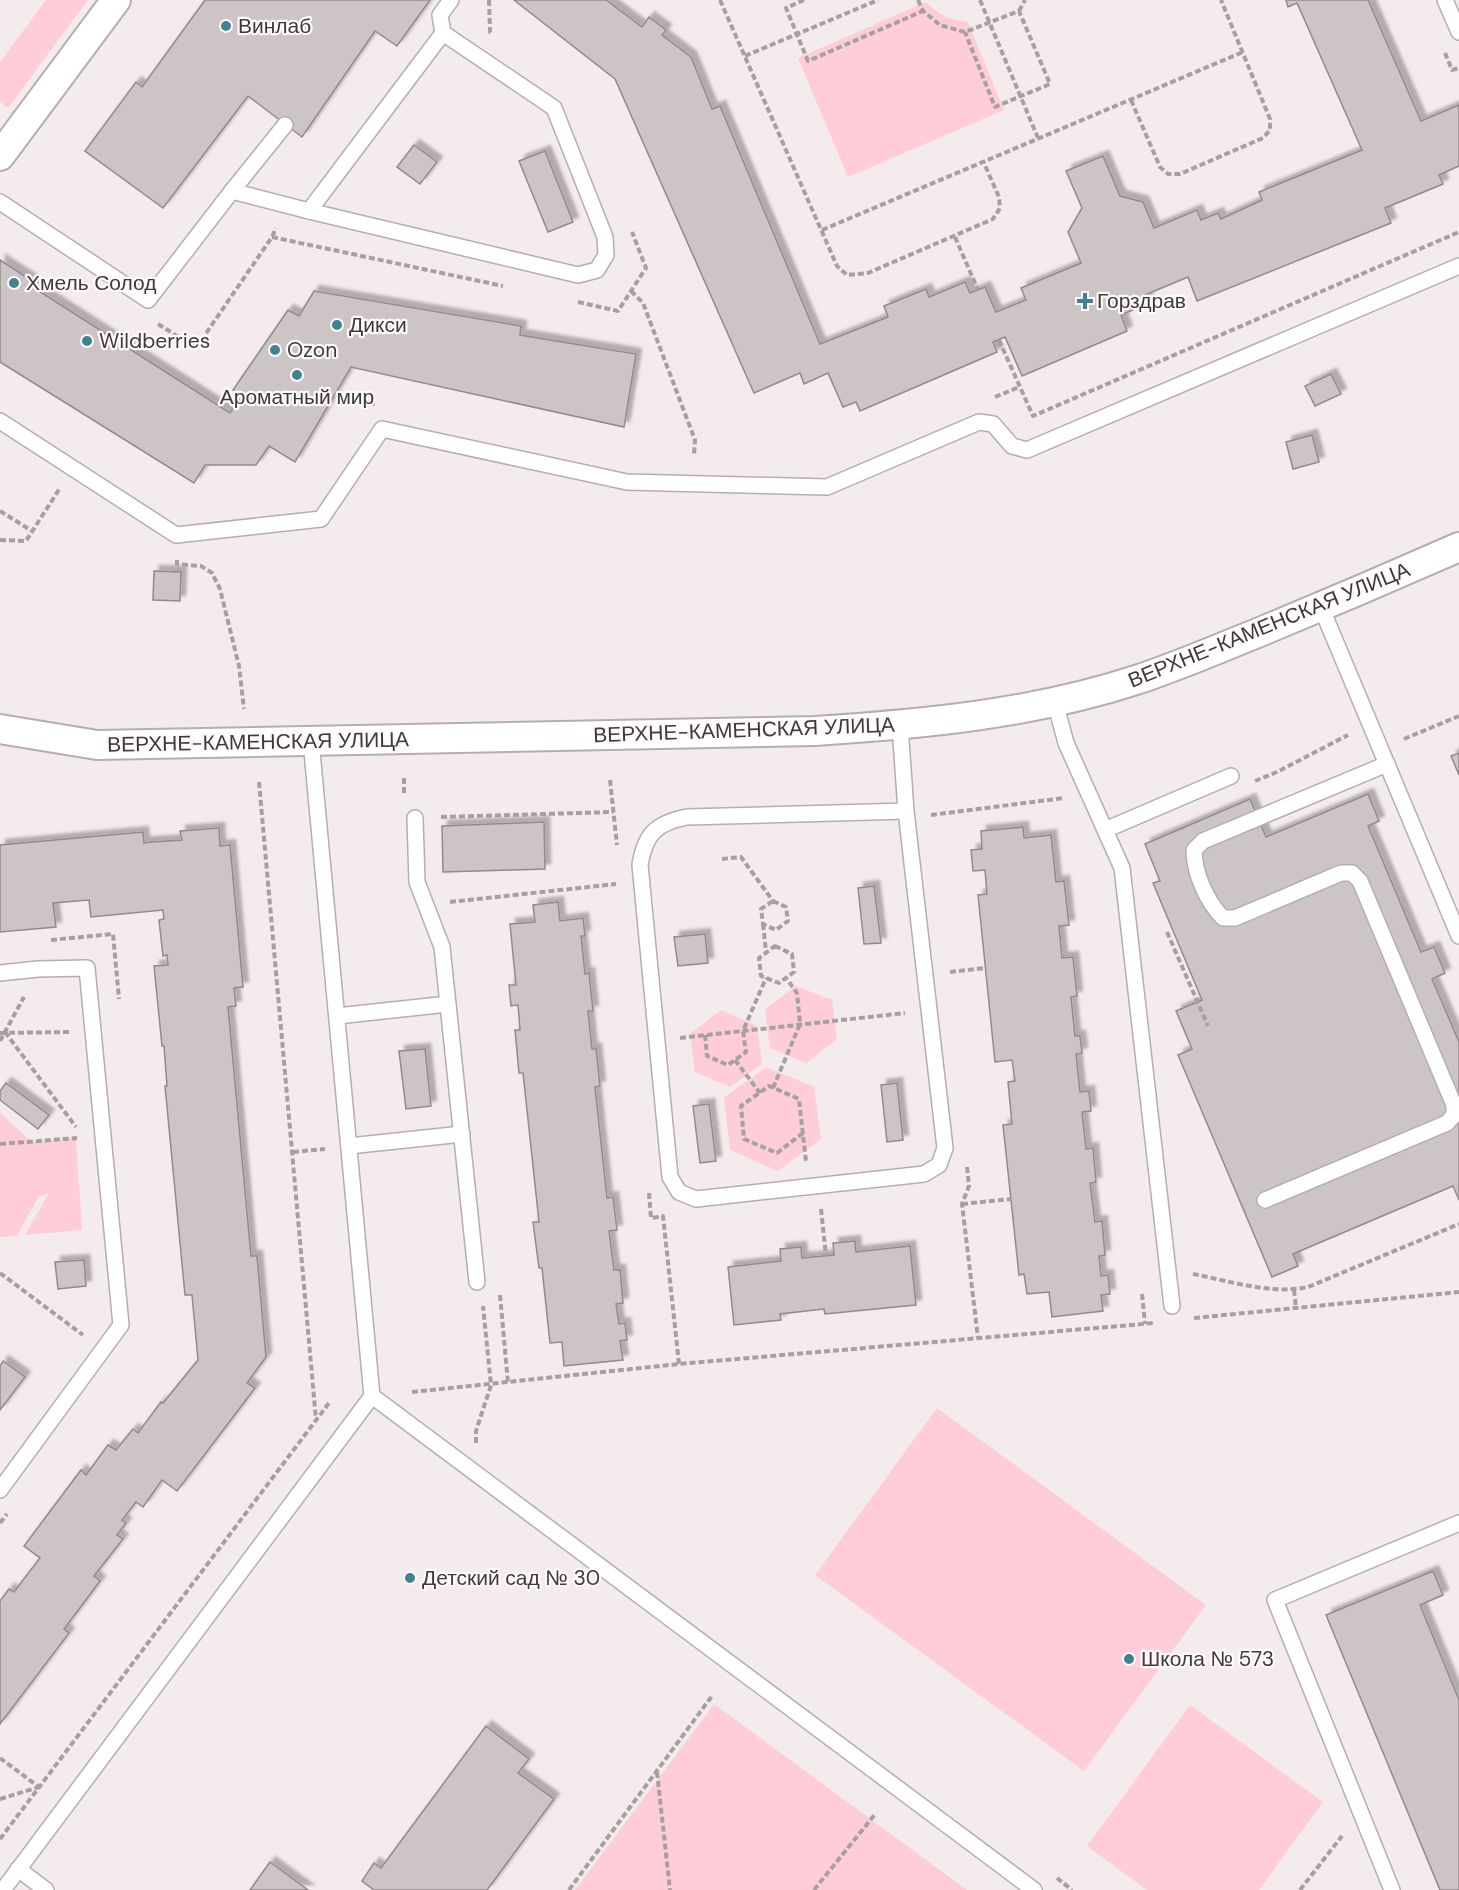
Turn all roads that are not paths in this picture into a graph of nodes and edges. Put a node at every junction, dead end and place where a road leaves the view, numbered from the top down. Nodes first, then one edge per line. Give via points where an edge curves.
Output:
1 (116, 0) edge
2 (451, 0) edge
3 (1445, 0) edge
4 (1459, 32) edge
5 (443, 33) junction
6 (285, 125) dead end
7 (0, 156) edge
8 (232, 191) junction
9 (0, 202) edge
10 (309, 211) junction
11 (1459, 266) edge
12 (0, 421) edge
13 (1459, 548) edge
14 (1321, 607) junction
15 (1055, 702) junction
16 (900, 726) junction
17 (0, 729) edge
18 (311, 741) junction
19 (1387, 764) junction
20 (1231, 776) road end
21 (906, 814) junction
22 (415, 818) road end
23 (1105, 830) junction
24 (1459, 936) edge
25 (0, 973) edge
26 (448, 1004) junction
27 (337, 1016) junction
28 (462, 1134) junction
29 (349, 1146) junction
30 (1265, 1200) dead end
31 (477, 1282) road end
32 (1172, 1306) dead end
33 (372, 1396) junction
34 (0, 1490) edge
35 (1459, 1523) edge
36 (18, 1869) junction
37 (3, 1890) edge
38 (46, 1890) edge
39 (1034, 1890) edge
40 (1392, 1890) edge

1 - 7 street
2 - 5 lane via 440,15
3 - 4 lane
5 - 10 lane
5 - 10 lane via 554,108 605,237 606,255 597,270 578,276
6 - 8 lane
8 - 9 lane via 148,300
8 - 10 lane
11 - 12 lane via 1027,450 1012,446 993,424 979,422 827,487 627,482 382,429 321,519 176,534
13 - 14 street, ВЕРХНЕ-КАМЕНСКАЯ УЛИЦА
14 - 15 street, ВЕРХНЕ-КАМЕНСКАЯ УЛИЦА via 1136,680
14 - 19 lane
15 - 16 street, ВЕРХНЕ-КАМЕНСКАЯ УЛИЦА
15 - 23 lane via 1066,743
16 - 18 street, ВЕРХНЕ-КАМЕНСКАЯ УЛИЦА
16 - 21 lane
17 - 18 street, ВЕРХНЕ-КАМЕНСКАЯ УЛИЦА via 97,745
18 - 27 lane
19 - 24 lane
19 - 30 lane via 1203,841 1194,850 1194,863 1213,908 1223,918 1235,918 1341,873 1352,873 1360,880 1454,1105 1454,1115 1447,1123
20 - 23 lane
21 - 21 lane via 945,1148 939,1165 924,1174 696,1199 679,1192 670,1177 641,882 643,846 653,831 669,821 687,817
22 - 26 lane via 417,882 442,947
23 - 32 lane via 1122,868
25 - 34 lane via 87,968 121,1326
26 - 27 lane
26 - 28 lane
27 - 29 lane
28 - 29 lane
28 - 31 lane
29 - 33 lane
33 - 36 lane
33 - 39 lane
35 - 40 lane via 1275,1600
36 - 37 lane
36 - 38 lane

